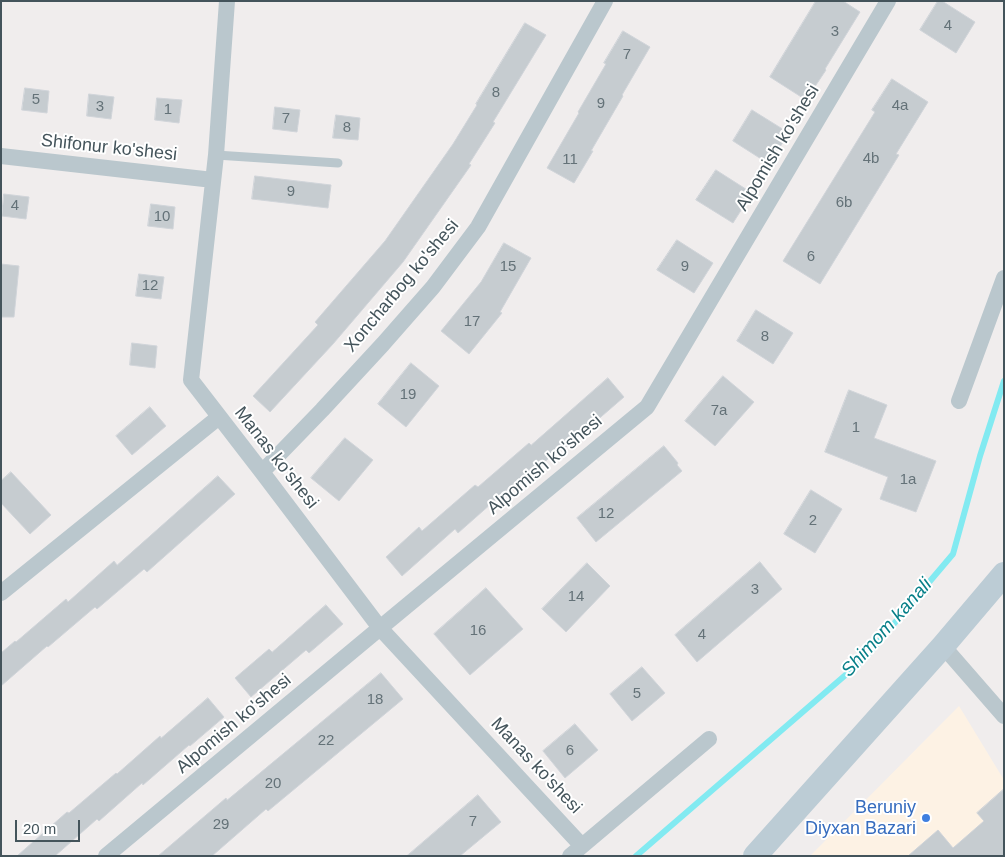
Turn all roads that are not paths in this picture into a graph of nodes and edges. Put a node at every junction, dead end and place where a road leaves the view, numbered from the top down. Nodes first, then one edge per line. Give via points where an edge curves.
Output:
1 (228, 1) edge
2 (605, 1) edge
3 (888, 1) edge
4 (216, 155) junction
5 (1, 156) edge
6 (338, 163) dead end
7 (213, 180) junction
8 (1004, 278) edge
9 (959, 402) dead end
10 (219, 417) junction
11 (262, 472) junction
12 (1004, 574) edge
13 (4, 585) edge
14 (380, 628) junction
15 (943, 646) junction
16 (1004, 716) edge
17 (709, 739) dead end
18 (576, 851) edge
19 (106, 856) edge
20 (755, 856) edge

1 - 4 street, Manas ko'shesi
2 - 11 street, Xoncharbog ko'shesi via 478,227 433,287 383,344
3 - 14 street, Alpomish ko'shesi via 647,407
4 - 6 lane
4 - 7 street, Manas ko'shesi
5 - 7 street, Shifonur ko'shesi
7 - 10 street, Manas ko'shesi via 191,380
8 - 9 street
10 - 11 street, Manas ko'shesi
10 - 13 street
11 - 14 street, Manas ko'shesi
12 - 15 main road
14 - 18 street, Manas ko'shesi
14 - 19 street, Alpomish ko'shesi
15 - 16 street
15 - 20 main road
17 - 18 street

